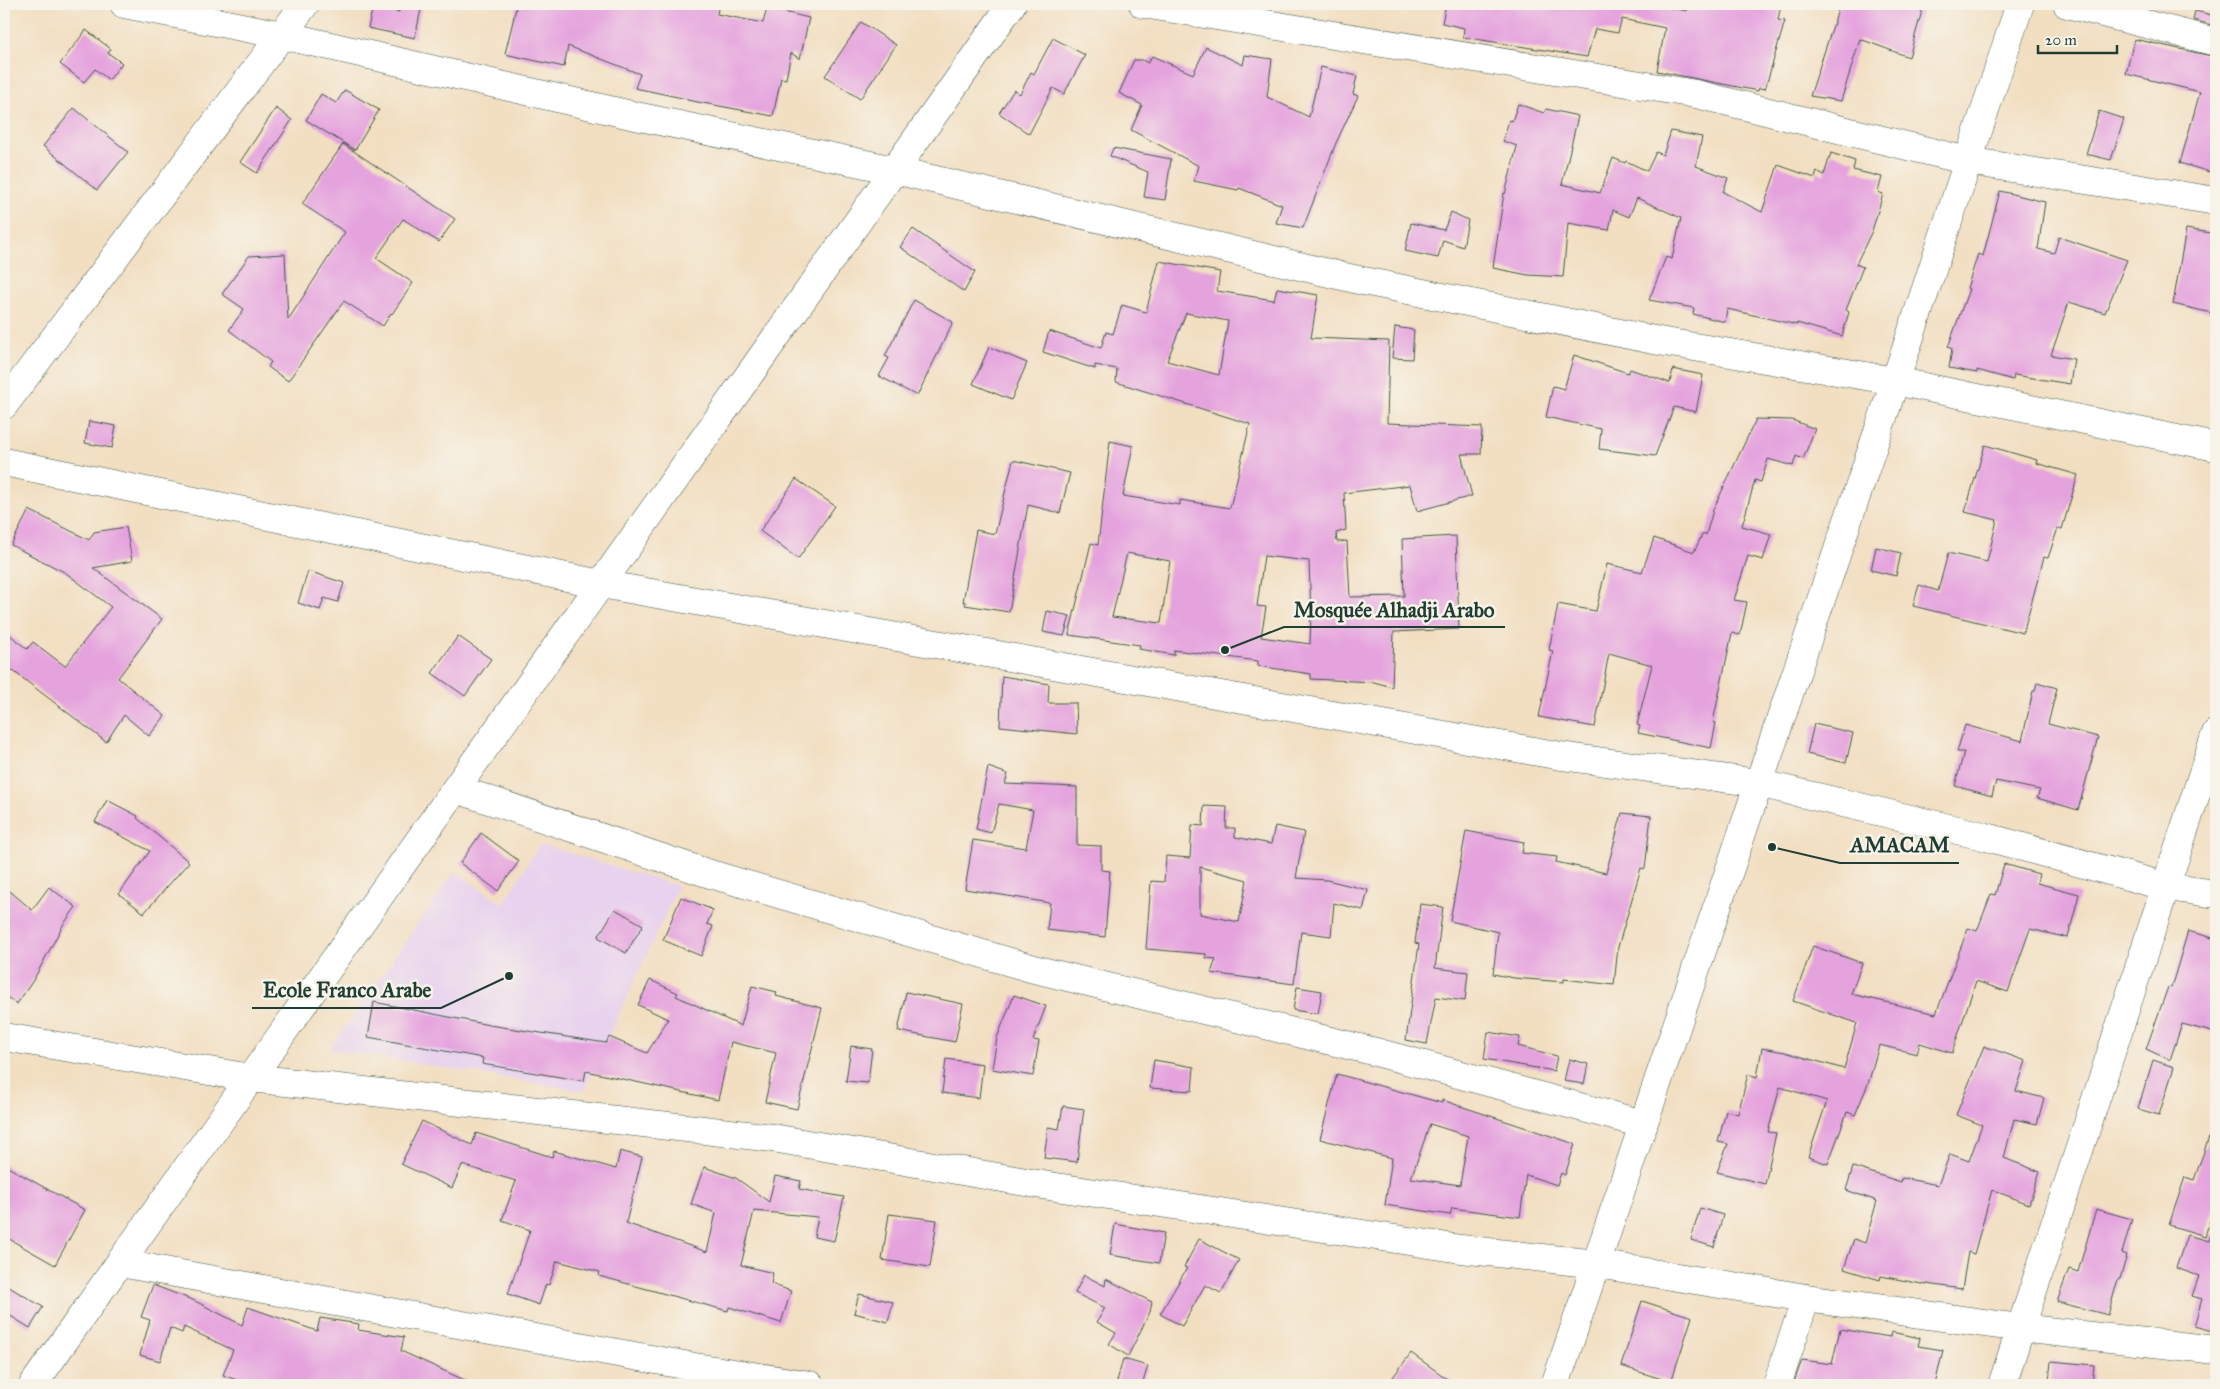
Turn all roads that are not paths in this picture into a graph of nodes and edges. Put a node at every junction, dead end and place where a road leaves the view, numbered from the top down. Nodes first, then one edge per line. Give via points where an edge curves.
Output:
1 (124, 4) edge
2 (305, 4) edge
3 (1012, 4) edge
4 (1143, 4) edge
5 (2020, 4) edge
6 (2067, 4) edge
7 (282, 35) junction
8 (2216, 42) edge
9 (1968, 161) junction
10 (894, 170) junction
11 (2216, 201) edge
12 (1895, 381) junction
13 (4, 405) edge
14 (2216, 447) edge
15 (4, 462) edge
16 (601, 584) junction
17 (2216, 733) edge
18 (1758, 783) junction
19 (456, 789) junction
20 (2167, 886) junction
21 (2216, 894) edge
22 (4, 1037) edge
23 (251, 1078) junction
24 (1643, 1124) junction
25 (120, 1263) junction
26 (1597, 1264) junction
27 (1806, 1298) junction
28 (2020, 1328) junction
29 (2216, 1350) edge
30 (34, 1385) edge
31 (810, 1385) edge
32 (1555, 1385) edge
33 (1777, 1385) edge
34 (2002, 1385) edge

1 - 7 street
2 - 7 street
3 - 10 street
4 - 9 street via 1696,94
5 - 9 street
6 - 8 street
7 - 10 street via 621,113
7 - 13 street
9 - 11 street
9 - 12 street
10 - 12 street via 1363,281 1659,341
10 - 16 street
12 - 14 street
12 - 18 street
15 - 16 street
16 - 18 street via 1562,756
16 - 19 street
17 - 20 street
18 - 20 street via 1983,836
18 - 24 street
19 - 23 street
19 - 24 street via 707,873 1034,969 1372,1051
20 - 21 street
20 - 28 street
22 - 23 street
23 - 25 street
23 - 26 street via 773,1138 1043,1185 1461,1249
24 - 26 street
25 - 30 street
25 - 31 street
26 - 27 street
26 - 32 street
27 - 28 street
27 - 33 street
28 - 29 street
28 - 34 street

